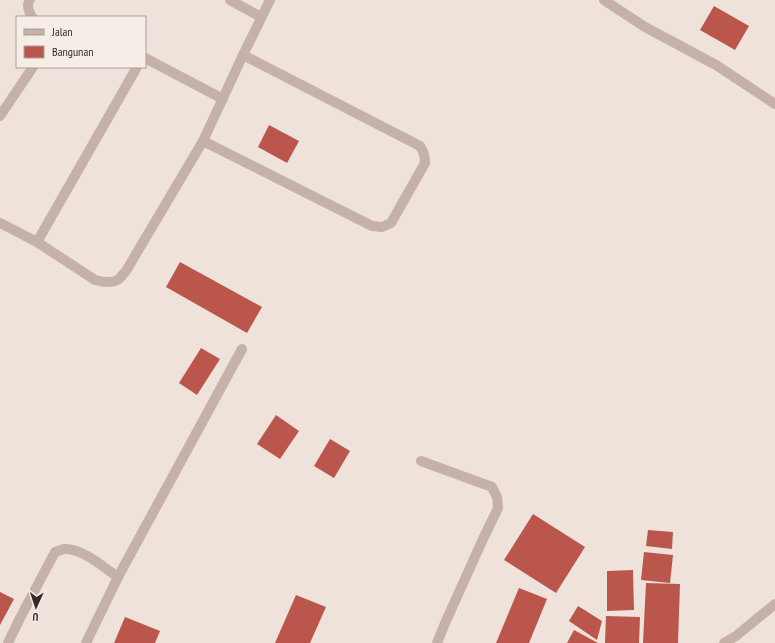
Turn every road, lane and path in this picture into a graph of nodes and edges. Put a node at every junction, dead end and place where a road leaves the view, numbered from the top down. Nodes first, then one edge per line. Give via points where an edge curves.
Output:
1 (30, 0) edge
2 (230, 0) edge
3 (270, 0) edge
4 (604, 0) edge
5 (31, 16) edge
6 (261, 17) junction
7 (243, 55) junction
8 (146, 59) edge
9 (32, 68) edge
10 (136, 68) edge
11 (222, 99) junction
12 (775, 104) edge
13 (0, 116) edge
14 (203, 141) junction
15 (0, 223) edge
16 (37, 242) junction
17 (242, 349) dead end
18 (421, 461) dead end
19 (118, 577) junction
20 (775, 604) edge
21 (8, 643) edge
22 (86, 643) edge
23 (437, 643) edge
24 (724, 643) edge

1 - 5 street via 28,10
2 - 6 street
3 - 6 street
4 - 12 street via 645,27 716,65
6 - 7 street
7 - 11 street
7 - 14 street via 420,146 424,151 425,163 391,223 382,227 372,226
8 - 11 street
9 - 13 street
10 - 16 street
11 - 14 street
14 - 16 street via 119,279 111,282 95,280
15 - 16 street
17 - 19 street
18 - 23 street via 492,487 497,497 498,508
19 - 21 street via 78,552 64,549 54,552
19 - 22 street
20 - 24 street

